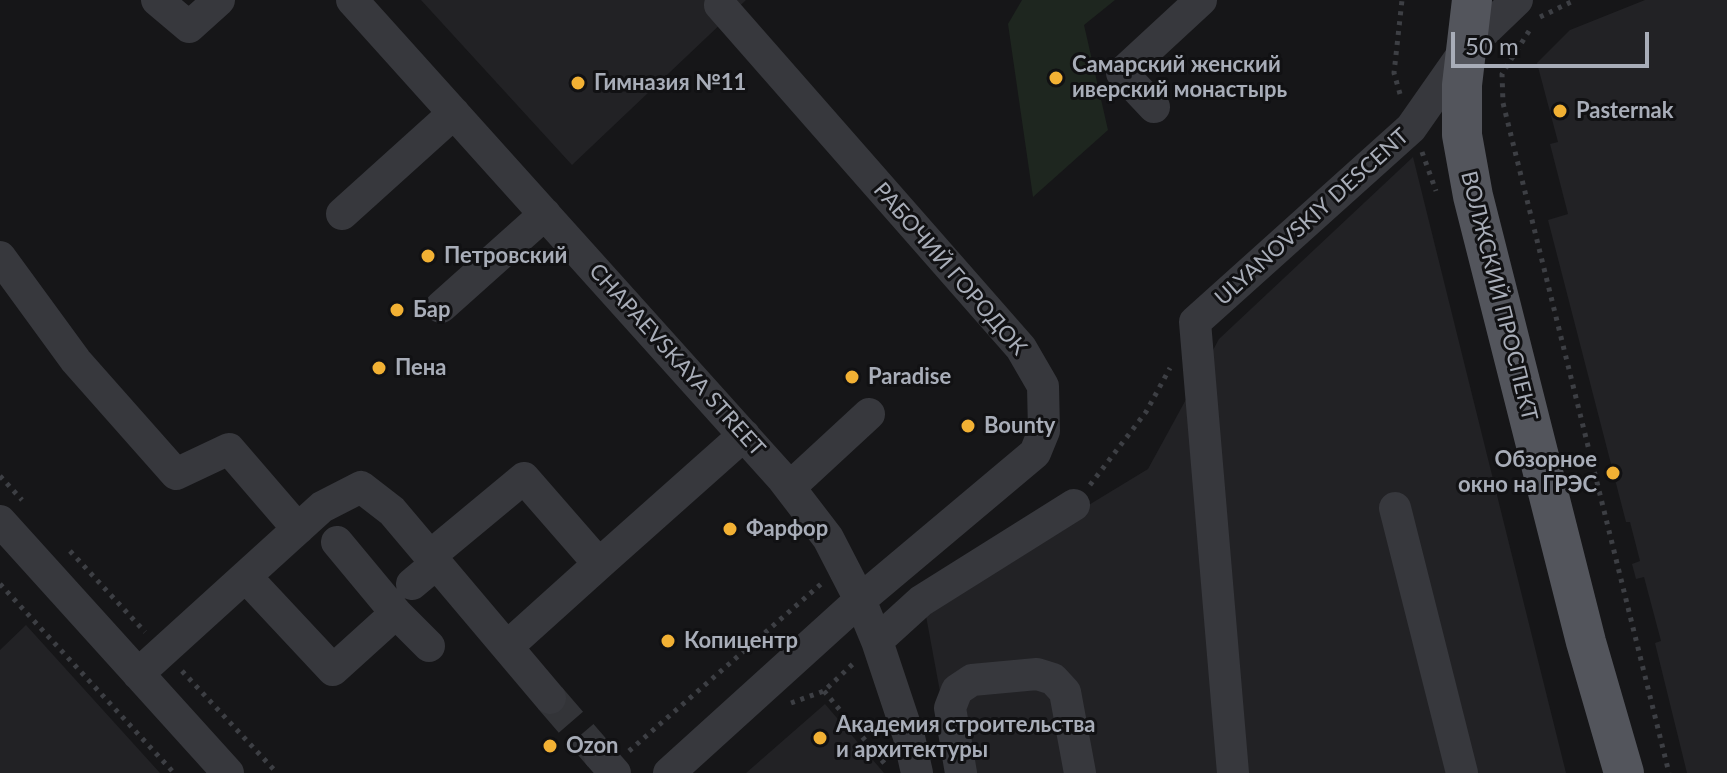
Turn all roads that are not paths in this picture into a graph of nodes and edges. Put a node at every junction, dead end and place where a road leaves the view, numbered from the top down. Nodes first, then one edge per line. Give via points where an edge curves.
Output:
1 (157, 0) edge
2 (219, 0) edge
3 (352, 0) edge
4 (1201, 0) edge
5 (1472, 0) edge
6 (720, 5) dead end
7 (1527, 9) edge
8 (1467, 48) junction
9 (1154, 107) dead end
10 (454, 113) junction
11 (342, 214) dead end
12 (545, 214) junction
13 (0, 257) edge
14 (441, 307) dead end
15 (869, 414) dead end
16 (744, 435) junction
17 (790, 487) junction
18 (1074, 505) road end
19 (1395, 508) dead end
20 (0, 521) edge
21 (298, 529) junction
22 (337, 542) dead end
23 (434, 559) junction
24 (599, 564) junction
25 (246, 577) junction
26 (412, 584) dead end
27 (860, 600) junction
28 (396, 613) junction
29 (877, 641) junction
30 (429, 646) dead end
31 (508, 646) junction
32 (138, 674) junction
33 (550, 698) tunnel mouth
34 (904, 772) edge
35 (228, 773) edge
36 (669, 773) edge
37 (961, 773) edge
38 (1080, 773) edge
39 (1233, 773) edge
40 (1462, 773) edge
41 (1624, 773) edge

1 - 2 street via 189,27
3 - 10 street, CHAPAEVSKAYA STREET
4 - 9 street via 1122,73
5 - 8 main road, ВОЛЖСКИЙ ПРОСПЕКТ
6 - 27 street, РАБОЧИЙ ГОРОДОК via 1021,348 1043,386 1044,431 1035,453
7 - 8 street, ULYANOVSKIY DESCENT
8 - 39 street, ULYANOVSKIY DESCENT via 1411,128 1195,322
8 - 41 main road, ВОЛЖСКИЙ ПРОСПЕКТ via 1462,135 1473,196
10 - 11 street
10 - 12 street, CHAPAEVSKAYA STREET
12 - 14 street
12 - 16 street, CHAPAEVSKAYA STREET
13 - 21 street via 76,361 176,474 229,449
15 - 17 street
16 - 17 street, CHAPAEVSKAYA STREET
16 - 24 street
17 - 27 street, CHAPAEVSKAYA STREET via 828,538
18 - 29 street via 921,601
19 - 40 street
20 - 32 street
21 - 23 street via 322,507 361,487 392,511
21 - 25 street
22 - 28 street
23 - 24 street via 524,478
23 - 26 street
23 - 31 street
24 - 31 street
25 - 28 street via 333,670
25 - 32 street
27 - 29 street, CHAPAEVSKAYA STREET
27 - 36 street, РАБОЧИЙ ГОРОДОК
28 - 30 street
29 - 34 street, CHAPAEVSKAYA STREET via 909,737
31 - 33 street
32 - 35 street
37 - 38 street via 950,708 957,690 972,680 1037,674 1053,679 1065,692

